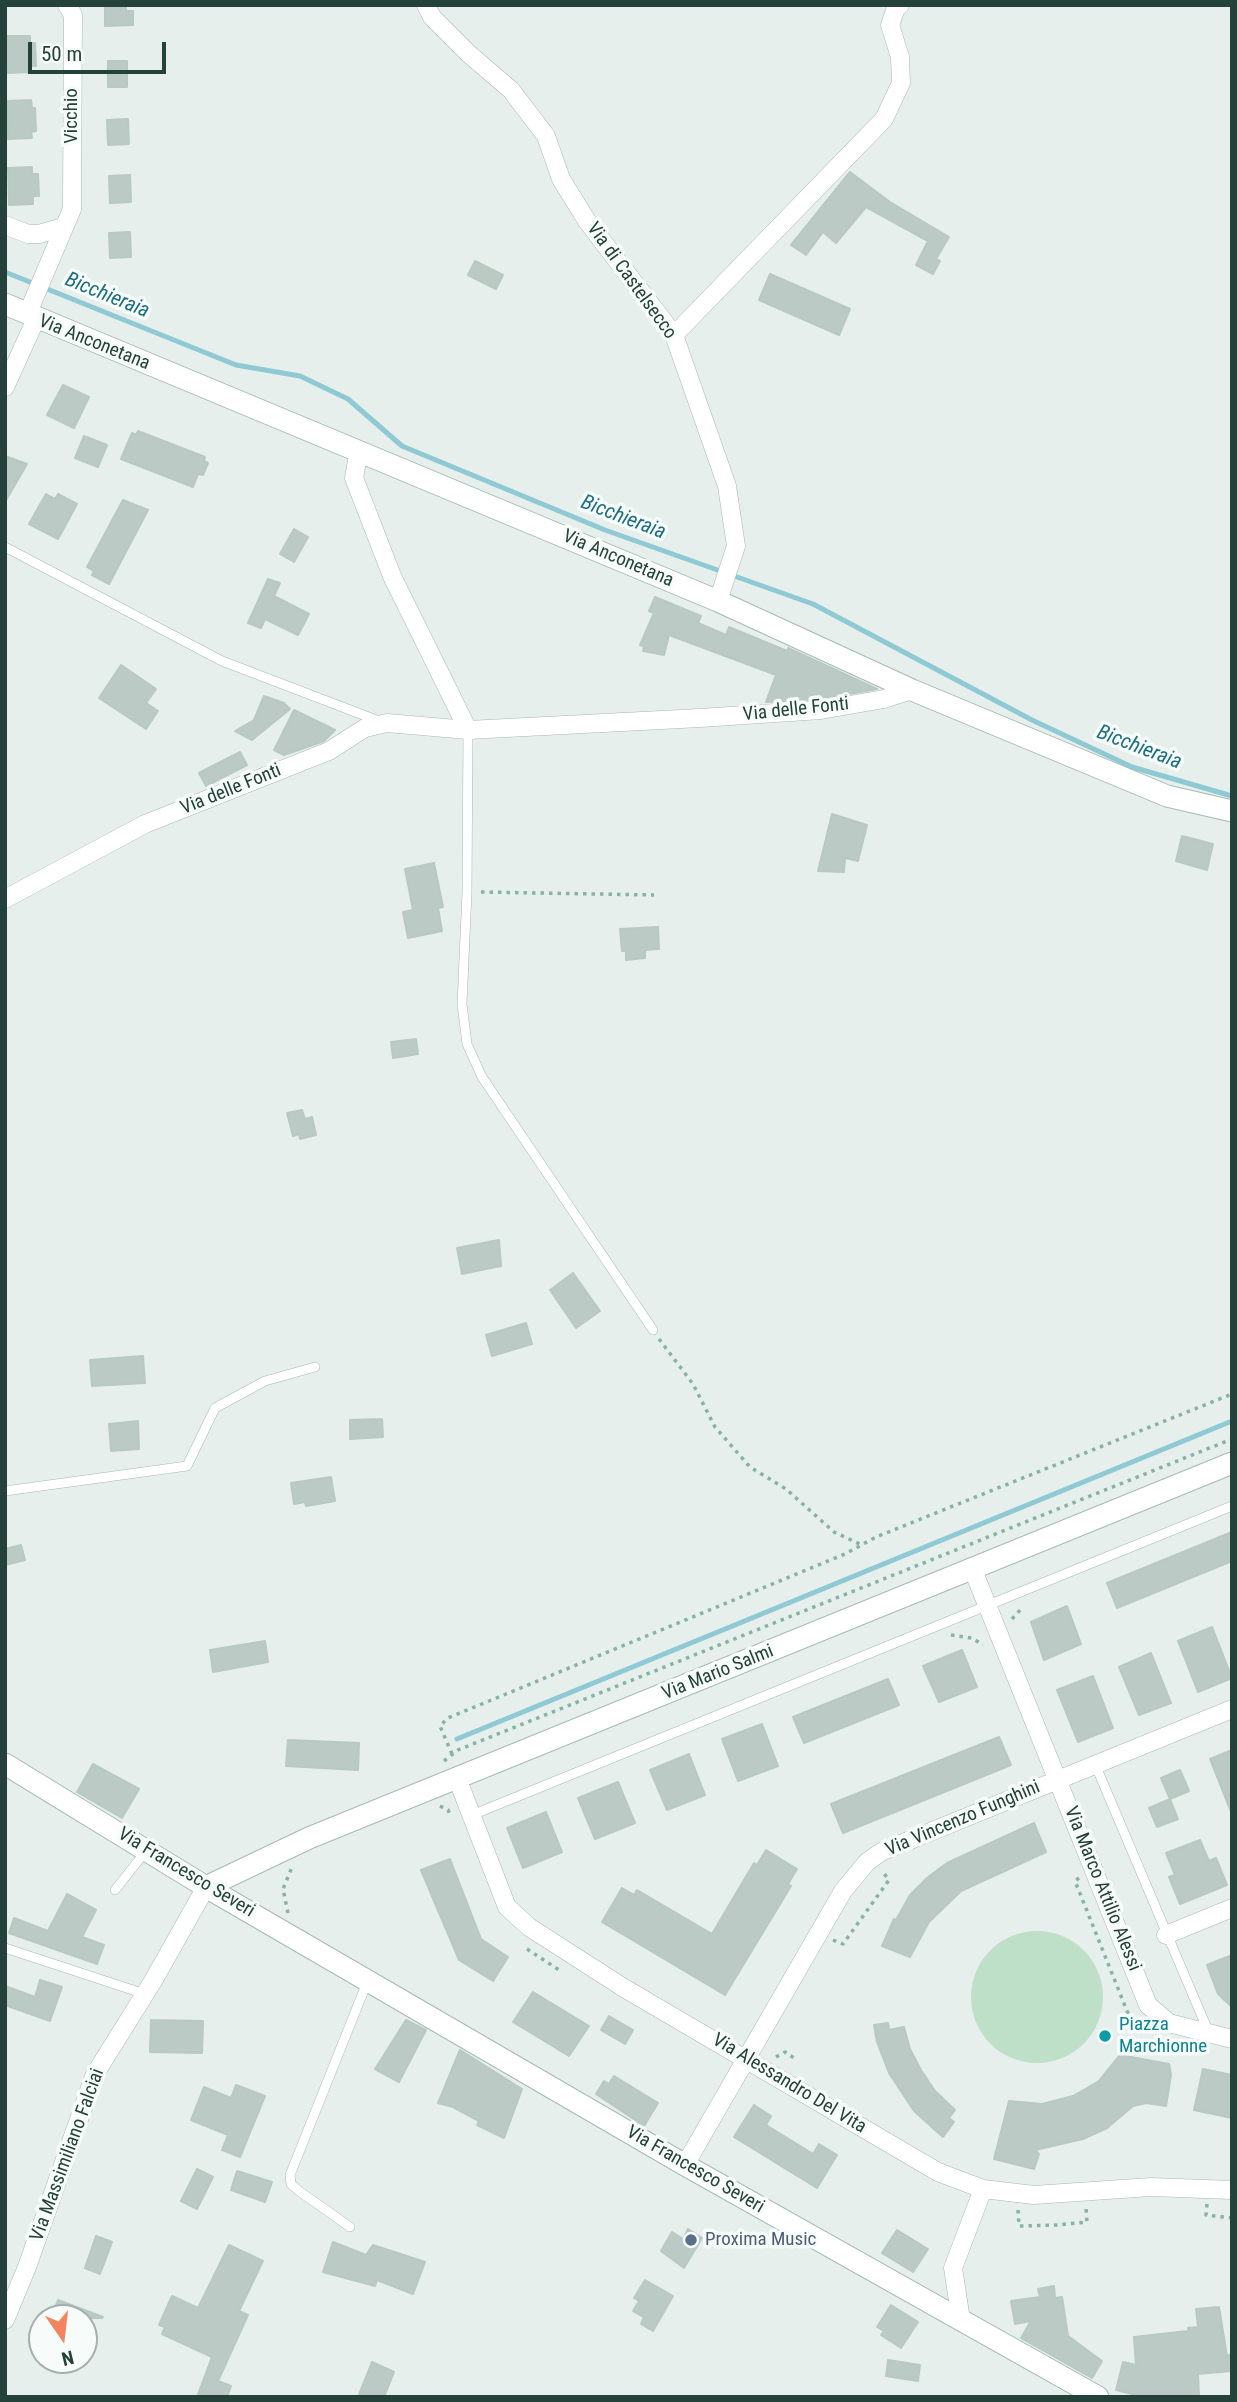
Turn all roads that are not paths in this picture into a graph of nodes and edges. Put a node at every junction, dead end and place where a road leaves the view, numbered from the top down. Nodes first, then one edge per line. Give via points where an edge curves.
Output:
1 (67, 5) edge
2 (426, 5) edge
3 (900, 5) edge
4 (5, 225) edge
5 (64, 227) junction
6 (5, 304) edge
7 (32, 312) junction
8 (674, 335) junction
9 (5, 387) edge
10 (359, 450) junction
11 (5, 547) edge
12 (721, 594) junction
13 (912, 690) junction
14 (387, 723) junction
15 (468, 730) junction
16 (1232, 811) edge
17 (5, 899) edge
18 (653, 1330) dead end
19 (316, 1367) dead end
20 (1232, 1463) edge
21 (5, 1491) edge
22 (1232, 1506) edge
23 (973, 1570) junction
24 (988, 1605) junction
25 (1232, 1709) edge
26 (5, 1763) edge
27 (1095, 1764) junction
28 (1058, 1779) junction
29 (443, 1790) junction
30 (472, 1815) junction
31 (147, 1850) junction
32 (206, 1887) junction
33 (115, 1890) dead end
34 (1232, 1908) edge
35 (1166, 1934) junction
36 (5, 1948) edge
37 (369, 1979) junction
38 (145, 1994) junction
39 (1210, 2035) junction
40 (1232, 2039) edge
41 (745, 2057) junction
42 (685, 2165) junction
43 (983, 2189) junction
44 (1232, 2190) edge
45 (350, 2227) dead end
46 (5, 2320) edge
47 (961, 2320) junction
48 (1098, 2397) edge

1 - 5 street, Vicchio via 73,15 72,209
2 - 8 street, Via di Castelsecco via 469,54 512,90 546,136 561,178 587,221
3 - 8 street via 890,25 900,57 901,83 884,119
4 - 5 street via 28,234
5 - 7 street, Vicchio
6 - 7 street, Via Anconetana
7 - 9 street, Vicchio
7 - 10 street, Via Anconetana
8 - 12 street, Via di Castelsecco via 727,486 735,550
10 - 12 street, Via Anconetana
10 - 15 street via 354,478 392,576
11 - 14 lane via 222,661
12 - 13 street, Via Anconetana
13 - 15 street, Via delle Fonti via 821,710
13 - 16 street, Via Anconetana via 1167,796
14 - 15 street, Via delle Fonti
14 - 17 street, Via delle Fonti via 365,729 329,751 145,824
15 - 18 lane via 462,1004 467,1044 482,1077
19 - 21 lane via 265,1381 215,1408 187,1466
20 - 23 street, Via Mario Salmi
22 - 24 lane, Via Mario Salmi
23 - 24 street, Via Marco Attilio Alessi
23 - 29 street, Via Mario Salmi
24 - 28 street, Via Marco Attilio Alessi
24 - 30 lane, Via Mario Salmi
25 - 27 street, Via Vincenzo Funghini
26 - 31 street, Via Francesco Severi
27 - 28 street, Via Vincenzo Funghini
27 - 35 lane
28 - 39 street, Via Marco Attilio Alessi via 1148,2005 1169,2023
28 - 41 street, Via Vincenzo Funghini via 881,1852 867,1862 843,1891
29 - 30 street, Via Alessandro Del Vita
29 - 32 street, Via Mario Salmi via 309,1838
30 - 41 street, Via Alessandro Del Vita via 507,1907 529,1927
31 - 32 street, Via Francesco Severi
31 - 33 lane
32 - 37 street, Via Francesco Severi
32 - 38 street, Via Massimiliano Falciai
34 - 35 street
35 - 39 lane
36 - 38 lane
37 - 42 street, Via Francesco Severi
37 - 45 lane via 290,2175 291,2184 299,2191
38 - 46 street, Via Massimiliano Falciai via 95,2074
39 - 40 street, Via Marco Attilio Alessi
41 - 42 street, Via Vincenzo Funghini
41 - 43 street, Via Alessandro Del Vita via 938,2172
42 - 47 street, Via Francesco Severi
43 - 44 street, Via Alessandro Del Vita via 1034,2195 1151,2187
43 - 47 street via 953,2268
47 - 48 street, Via Francesco Severi

